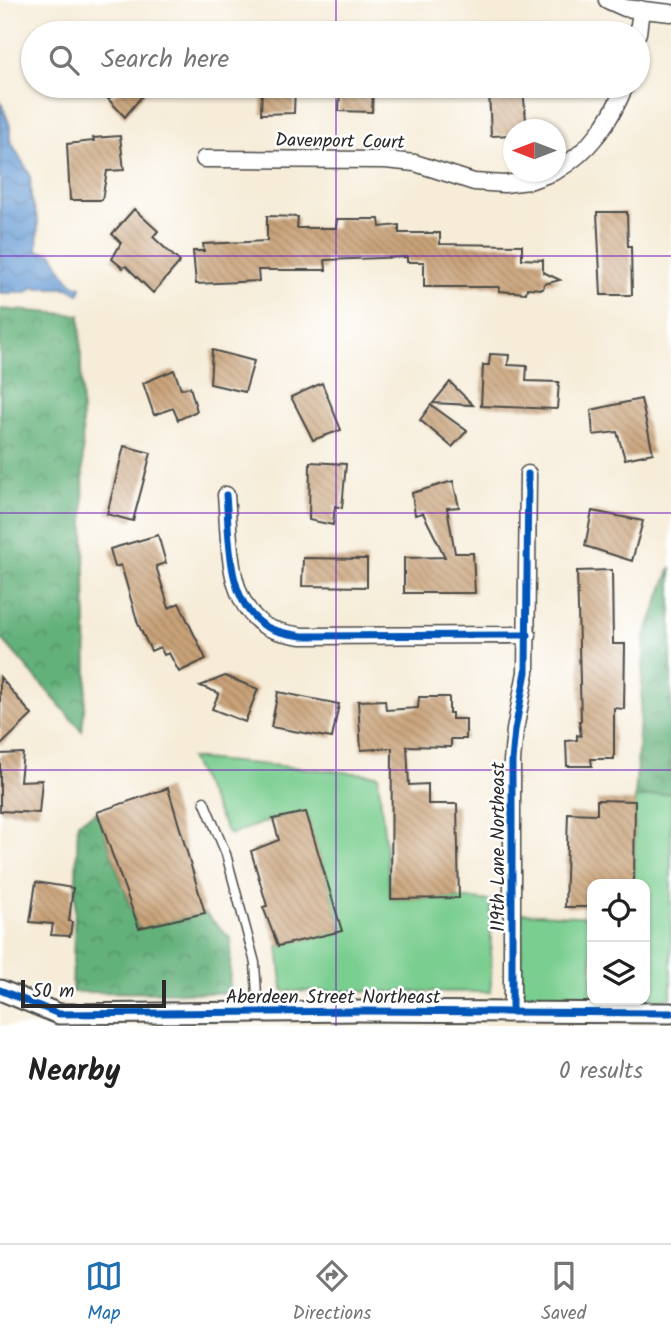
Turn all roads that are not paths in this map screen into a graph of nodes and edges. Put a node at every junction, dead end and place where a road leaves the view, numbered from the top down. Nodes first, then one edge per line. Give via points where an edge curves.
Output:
1 (607, 0) edge
2 (641, 9) junction
3 (671, 12) edge
4 (640, 21) edge
5 (620, 98) edge
6 (204, 159) dead end
7 (566, 164) edge
8 (521, 182) edge
9 (528, 474) dead end
10 (226, 495) dead end
11 (528, 635) junction
12 (204, 801) dead end
13 (0, 990) edge
14 (258, 1012) junction
15 (512, 1012) junction
16 (671, 1013) edge
17 (483, 1019) edge
18 (125, 1020) edge

1 - 2 street
2 - 3 street
2 - 4 street
5 - 7 street, Davenport Court via 598,135
6 - 8 street, Davenport Court via 385,160 415,163 474,182
9 - 11 street, 119th Lane Northeast
10 - 11 street via 239,593 250,612 278,632 302,636
11 - 15 street, 119th Lane Northeast via 512,761
12 - 14 lane via 226,854 255,963
13 - 18 street, Aberdeen Street Northeast via 59,1014
14 - 17 street, Aberdeen Street Northeast
14 - 18 street, Aberdeen Street Northeast
15 - 16 street, Aberdeen Street Northeast
15 - 17 street, Aberdeen Street Northeast

